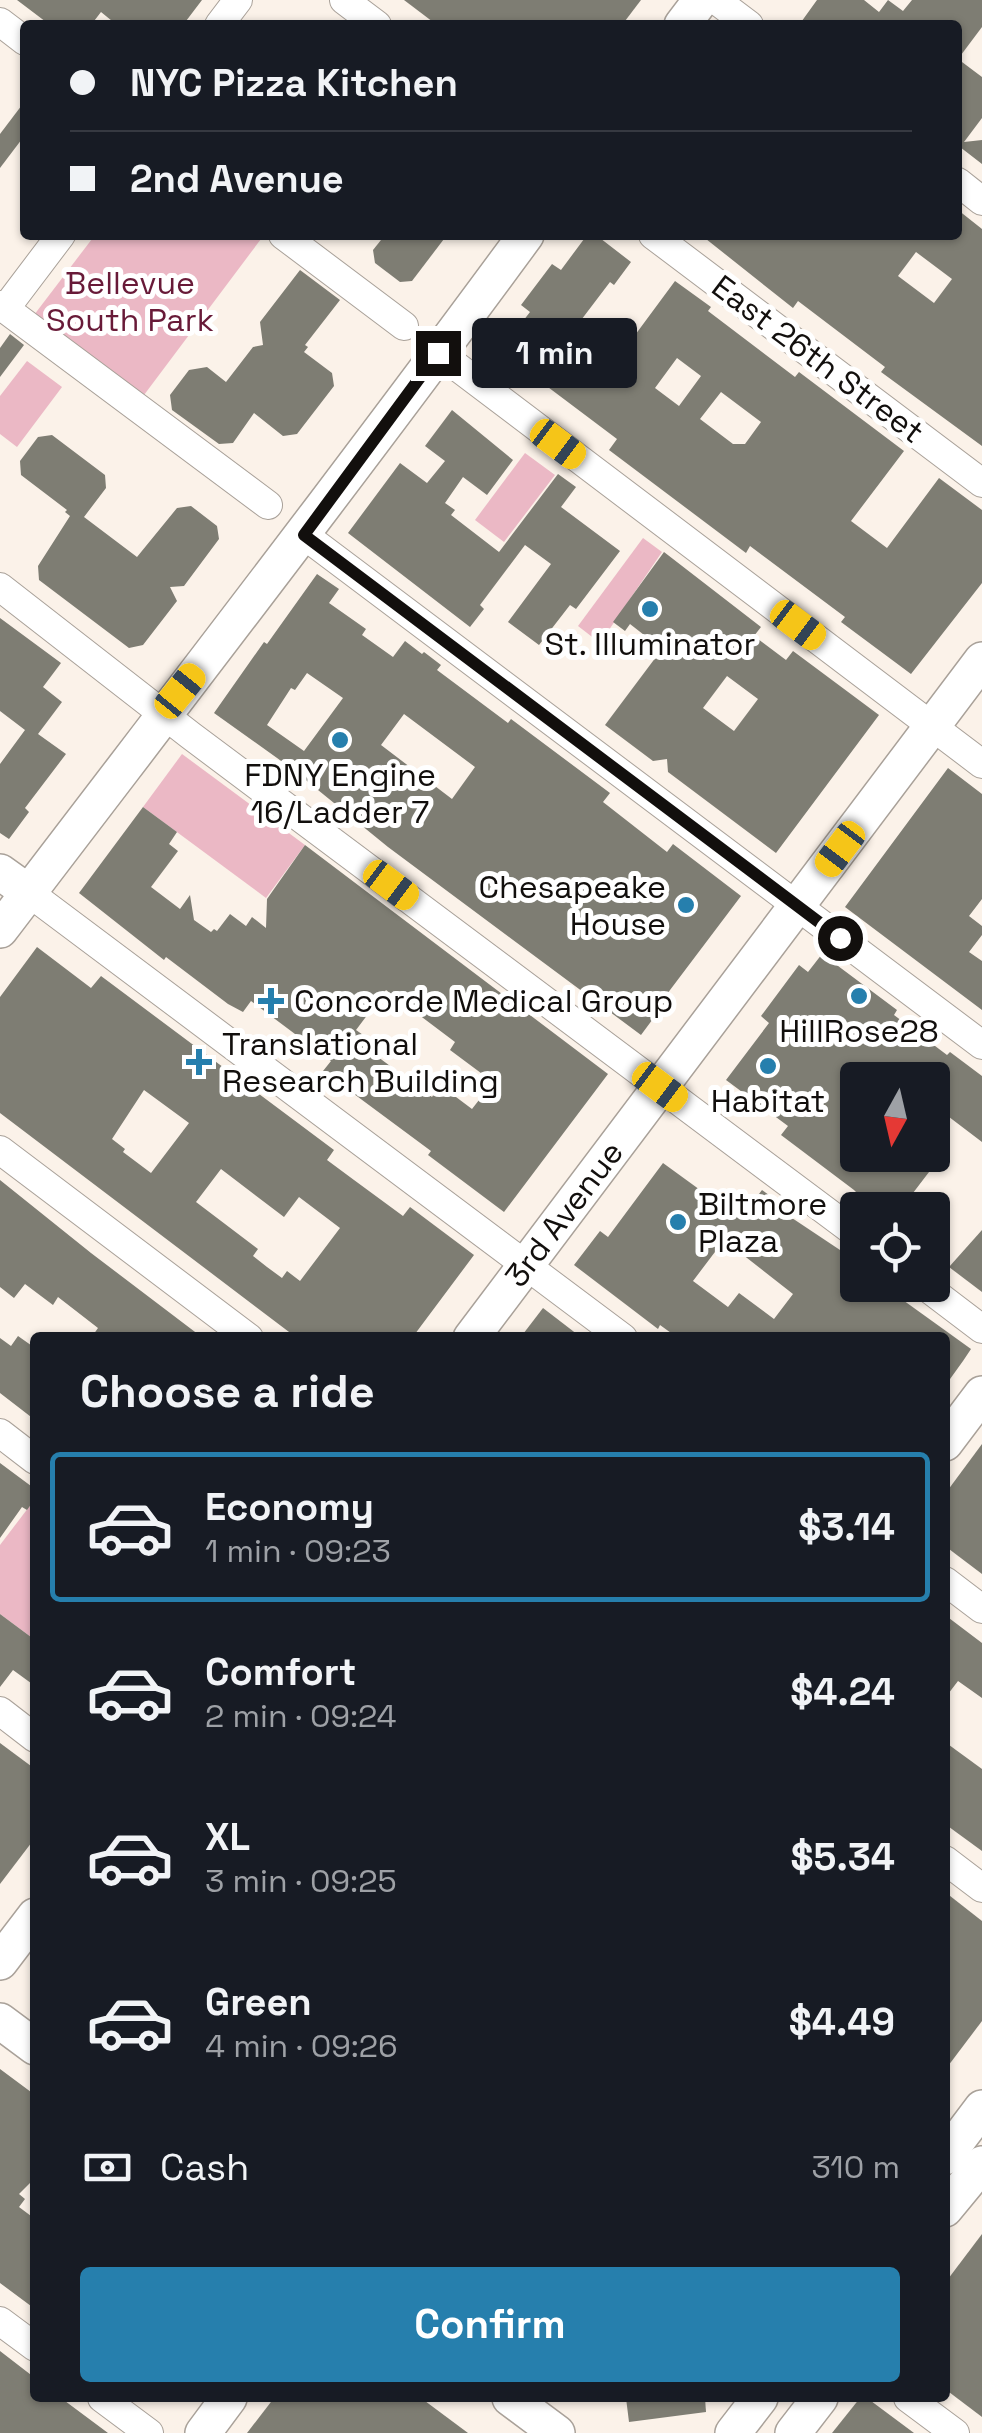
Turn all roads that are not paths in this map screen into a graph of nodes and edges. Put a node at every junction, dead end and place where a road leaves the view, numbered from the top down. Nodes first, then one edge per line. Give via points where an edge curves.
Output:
1 (238, 0) edge
2 (344, 0) edge
3 (701, 0) edge
4 (716, 0) edge
5 (223, 20) edge
6 (370, 20) edge
7 (686, 20) edge
8 (742, 20) edge
9 (0, 22) edge
10 (20, 37) edge
11 (962, 185) edge
12 (982, 201) edge
13 (57, 240) edge
14 (290, 240) edge
15 (522, 240) edge
16 (660, 240) edge
17 (2, 307) edge
18 (404, 326) dead end
19 (438, 353) junction
20 (982, 483) edge
21 (268, 505) dead end
22 (304, 535) junction
23 (0, 587) edge
24 (982, 660) edge
25 (164, 712) junction
26 (932, 726) junction
27 (982, 764) edge
28 (14, 882) edge
29 (797, 906) junction
30 (0, 930) edge
31 (982, 1045) edge
32 (660, 1087) junction
33 (0, 1150) edge
34 (840, 1222) edge
35 (526, 1264) junction
36 (947, 1302) edge
37 (982, 1328) edge
38 (242, 1332) edge
39 (475, 1332) edge
40 (615, 1332) edge
41 (982, 1394) edge
42 (0, 1433) edge
43 (950, 1436) edge
44 (30, 1456) edge
45 (950, 1585) edge
46 (982, 1609) edge
47 (0, 1712) edge
48 (30, 1734) edge
49 (950, 1864) edge
50 (982, 1888) edge
51 (30, 1923) edge
52 (0, 1962) edge
53 (0, 2021) edge
54 (30, 2043) edge
55 (982, 2108) edge
56 (964, 2159) edge
57 (950, 2196) edge
58 (0, 2320) edge
59 (30, 2343) edge
60 (107, 2402) edge
61 (226, 2402) edge
62 (515, 2402) edge
63 (757, 2402) edge
64 (784, 2402) edge
65 (817, 2402) edge
66 (913, 2402) edge
67 (150, 2433) edge
68 (203, 2433) edge
69 (557, 2433) edge
70 (733, 2433) edge
71 (761, 2433) edge
72 (794, 2433) edge
73 (955, 2433) edge

1 - 5 street
2 - 6 street
3 - 7 main road
4 - 8 street
9 - 10 street
11 - 12 street
13 - 17 street
14 - 18 street
15 - 19 main road
16 - 20 street, East 26th Street
17 - 21 street
19 - 22 main road
19 - 26 street
22 - 25 main road
22 - 29 street
23 - 25 street
24 - 26 main road, 3rd Avenue
25 - 28 main road
25 - 32 street
26 - 27 street
26 - 29 main road, 3rd Avenue
28 - 30 main road
28 - 35 street
29 - 31 street
29 - 32 main road, 3rd Avenue
32 - 34 street
32 - 35 main road, 3rd Avenue
33 - 38 street
35 - 39 main road, 3rd Avenue
35 - 40 street
36 - 37 street
41 - 43 main road
42 - 44 street
45 - 46 street
47 - 48 street
49 - 50 street
51 - 52 main road
53 - 54 main road
55 - 56 main road
56 - 57 main road
58 - 59 street
60 - 67 street
61 - 68 main road
62 - 69 main road
63 - 70 main road
64 - 71 main road
65 - 72 main road
66 - 73 street

